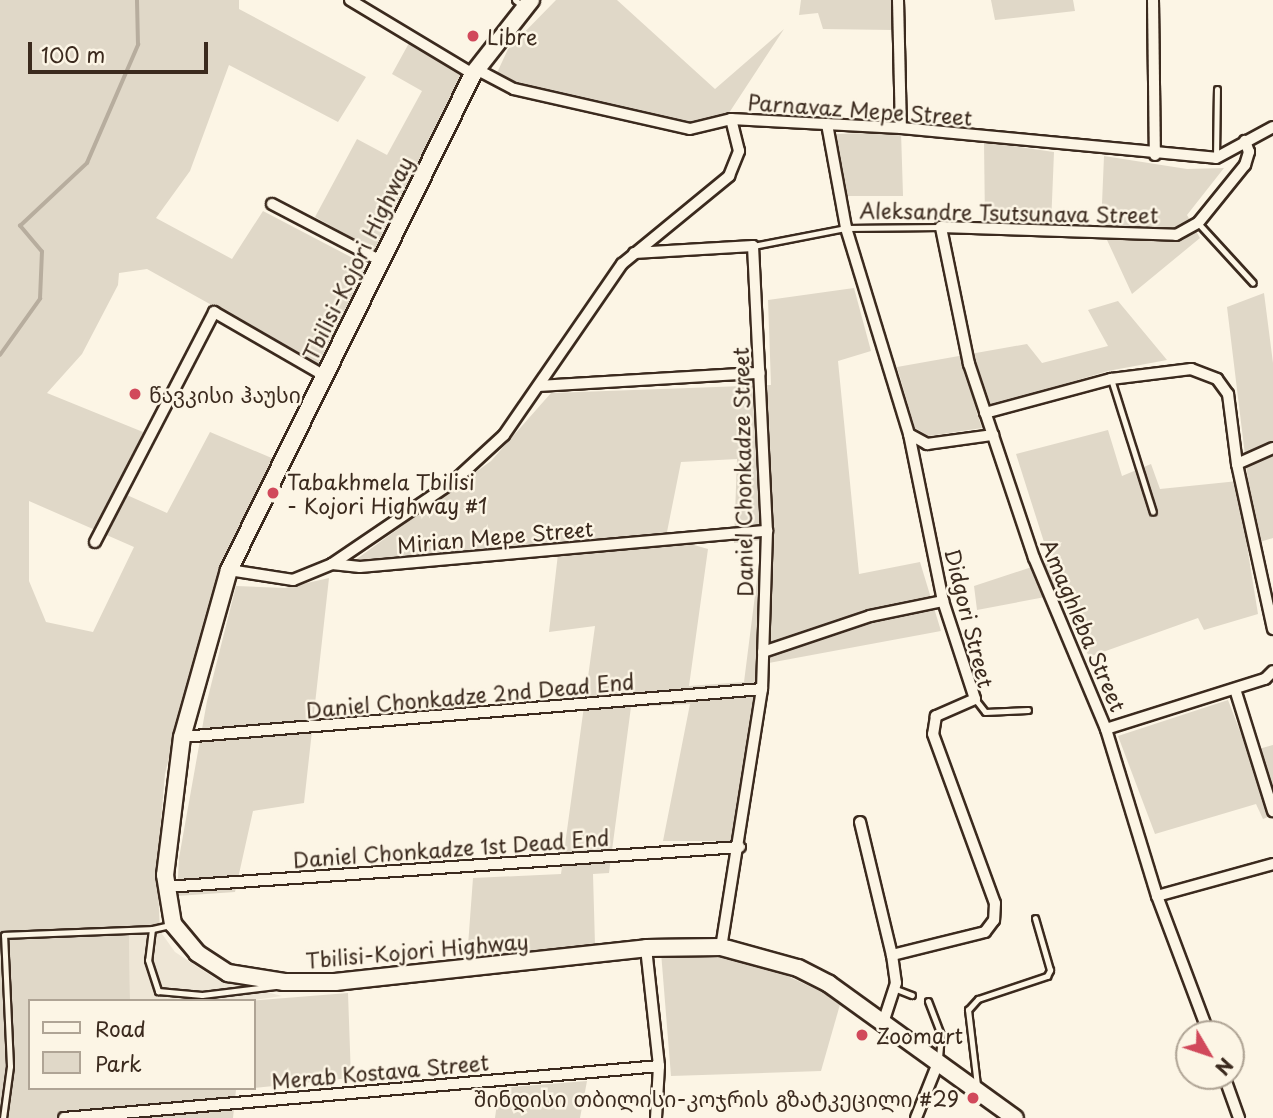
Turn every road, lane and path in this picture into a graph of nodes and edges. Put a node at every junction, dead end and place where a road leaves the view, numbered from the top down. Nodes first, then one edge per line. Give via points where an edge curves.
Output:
1 (351, 0) edge
2 (898, 0) edge
3 (1153, 0) edge
4 (523, 2) edge
5 (475, 72) junction
6 (1217, 89) dead end
7 (731, 119) junction
8 (827, 124) junction
9 (1273, 127) edge
10 (901, 128) junction
11 (1245, 141) junction
12 (1155, 155) junction
13 (1216, 158) junction
14 (272, 204) dead end
15 (1198, 223) junction
16 (941, 226) junction
17 (846, 228) junction
18 (753, 246) junction
19 (634, 253) junction
20 (379, 260) junction
21 (1253, 283) dead end
22 (760, 373) junction
23 (323, 375) junction
24 (1111, 379) junction
25 (539, 386) junction
26 (985, 413) junction
27 (909, 434) junction
28 (993, 435) junction
29 (1273, 448) edge
30 (1237, 464) junction
31 (1153, 512) dead end
32 (767, 531) junction
33 (95, 542) dead end
34 (332, 564) junction
35 (229, 570) junction
36 (943, 601) junction
37 (1273, 629) edge
38 (763, 652) junction
39 (1273, 671) edge
40 (1235, 688) junction
41 (762, 690) junction
42 (975, 699) junction
43 (1028, 710) dead end
44 (1106, 729) junction
45 (182, 737) junction
46 (1273, 811) edge
47 (860, 822) dead end
48 (740, 847) junction
49 (1273, 864) edge
50 (165, 887) junction
51 (1157, 897) junction
52 (1035, 918) dead end
53 (173, 924) junction
54 (152, 929) junction
55 (721, 947) junction
56 (646, 948) junction
57 (892, 955) junction
58 (284, 982) junction
59 (896, 989) junction
60 (912, 995) dead end
61 (928, 1001) dead end
62 (1204, 1020) edge
63 (884, 1021) junction
64 (938, 1063) junction
65 (659, 1066) junction
66 (1229, 1090) edge
67 (978, 1091) junction
68 (3, 1118) edge
69 (64, 1118) edge
70 (656, 1118) edge
71 (916, 1118) edge
72 (1015, 1118) edge
73 (1239, 1118) edge

1 - 5 street, Parnavaz Mepe Street
2 - 10 street
3 - 12 street
4 - 5 main road, Tbilisi-Kojori Highway
5 - 7 street, Parnavaz Mepe Street via 514,89 690,129
5 - 20 main road, Tbilisi-Kojori Highway
6 - 13 lane
7 - 8 street, Parnavaz Mepe Street
7 - 19 street via 739,151 729,176
8 - 10 street, Parnavaz Mepe Street
8 - 17 street, Didgori Street
9 - 11 street
10 - 12 street, Parnavaz Mepe Street
11 - 13 street
11 - 15 street via 1249,152 1245,165
12 - 13 street, Parnavaz Mepe Street
14 - 20 street
15 - 16 street, Aleksandre Tsutsunava Street via 1176,235
15 - 21 lane
16 - 17 lane, Aleksandre Tsutsunava Street
16 - 26 street, Amaghleba Street via 969,364
17 - 18 lane, Aleksandre Tsutsunava Street
17 - 27 street, Didgori Street
18 - 19 street, Aleksandre Tsutsunava Street
18 - 22 street, Daniel Chonkadze Street
19 - 25 street via 614,274
20 - 23 main road, Tbilisi-Kojori Highway
22 - 25 street
22 - 32 street, Daniel Chonkadze Street
23 - 33 street via 214,312
23 - 35 main road, Tbilisi-Kojori Highway
24 - 26 street
24 - 30 street via 1191,369 1217,379 1228,394
24 - 31 lane
25 - 34 street via 504,435 454,481
26 - 28 street, Amaghleba Street
27 - 28 street via 928,443
27 - 36 street, Didgori Street
28 - 44 street, Amaghleba Street via 1034,558
29 - 30 street
30 - 37 street
32 - 34 street, Mirian Mepe Street via 360,567
32 - 38 street, Daniel Chonkadze Street
34 - 35 street, Mirian Mepe Street via 293,580
35 - 45 main road, Tbilisi-Kojori Highway
36 - 38 street via 870,616
36 - 42 street, Didgori Street
38 - 41 street, Daniel Chonkadze Street
39 - 40 street via 1265,679
40 - 44 street
40 - 46 street
41 - 45 street, Daniel Chonkadze 2nd Dead End
41 - 48 street, Daniel Chonkadze Street
42 - 43 lane via 985,712
42 - 57 street, Didgori Street via 936,716 933,734 995,903 995,920 985,932
44 - 51 street, Amaghleba Street
45 - 50 main road, Tbilisi-Kojori Highway
47 - 57 street
48 - 50 street, Daniel Chonkadze 1st Dead End
48 - 55 street, Daniel Chonkadze Street
49 - 51 street
50 - 53 main road, Tbilisi-Kojori Highway
51 - 62 street, Amaghleba Street
52 - 67 lane via 1048,976 978,999 968,1010
53 - 54 lane
53 - 58 main road, Tbilisi-Kojori Highway via 197,953 228,973
54 - 58 lane via 148,960 158,991 202,995 262,990
54 - 68 lane via 4,936 10,1066
55 - 56 main road, Tbilisi-Kojori Highway
55 - 63 main road, Tbilisi-Kojori Highway via 798,968
56 - 58 main road, Tbilisi-Kojori Highway via 335,982
56 - 65 street
57 - 59 street
59 - 60 lane
59 - 63 street
61 - 64 lane via 943,1045
63 - 64 main road, Tbilisi-Kojori Highway
64 - 67 main road, Tbilisi-Kojori Highway
64 - 71 street
65 - 69 street, Merab Kostava Street
65 - 70 street
66 - 73 street
67 - 72 main road, Tbilisi-Kojori Highway

